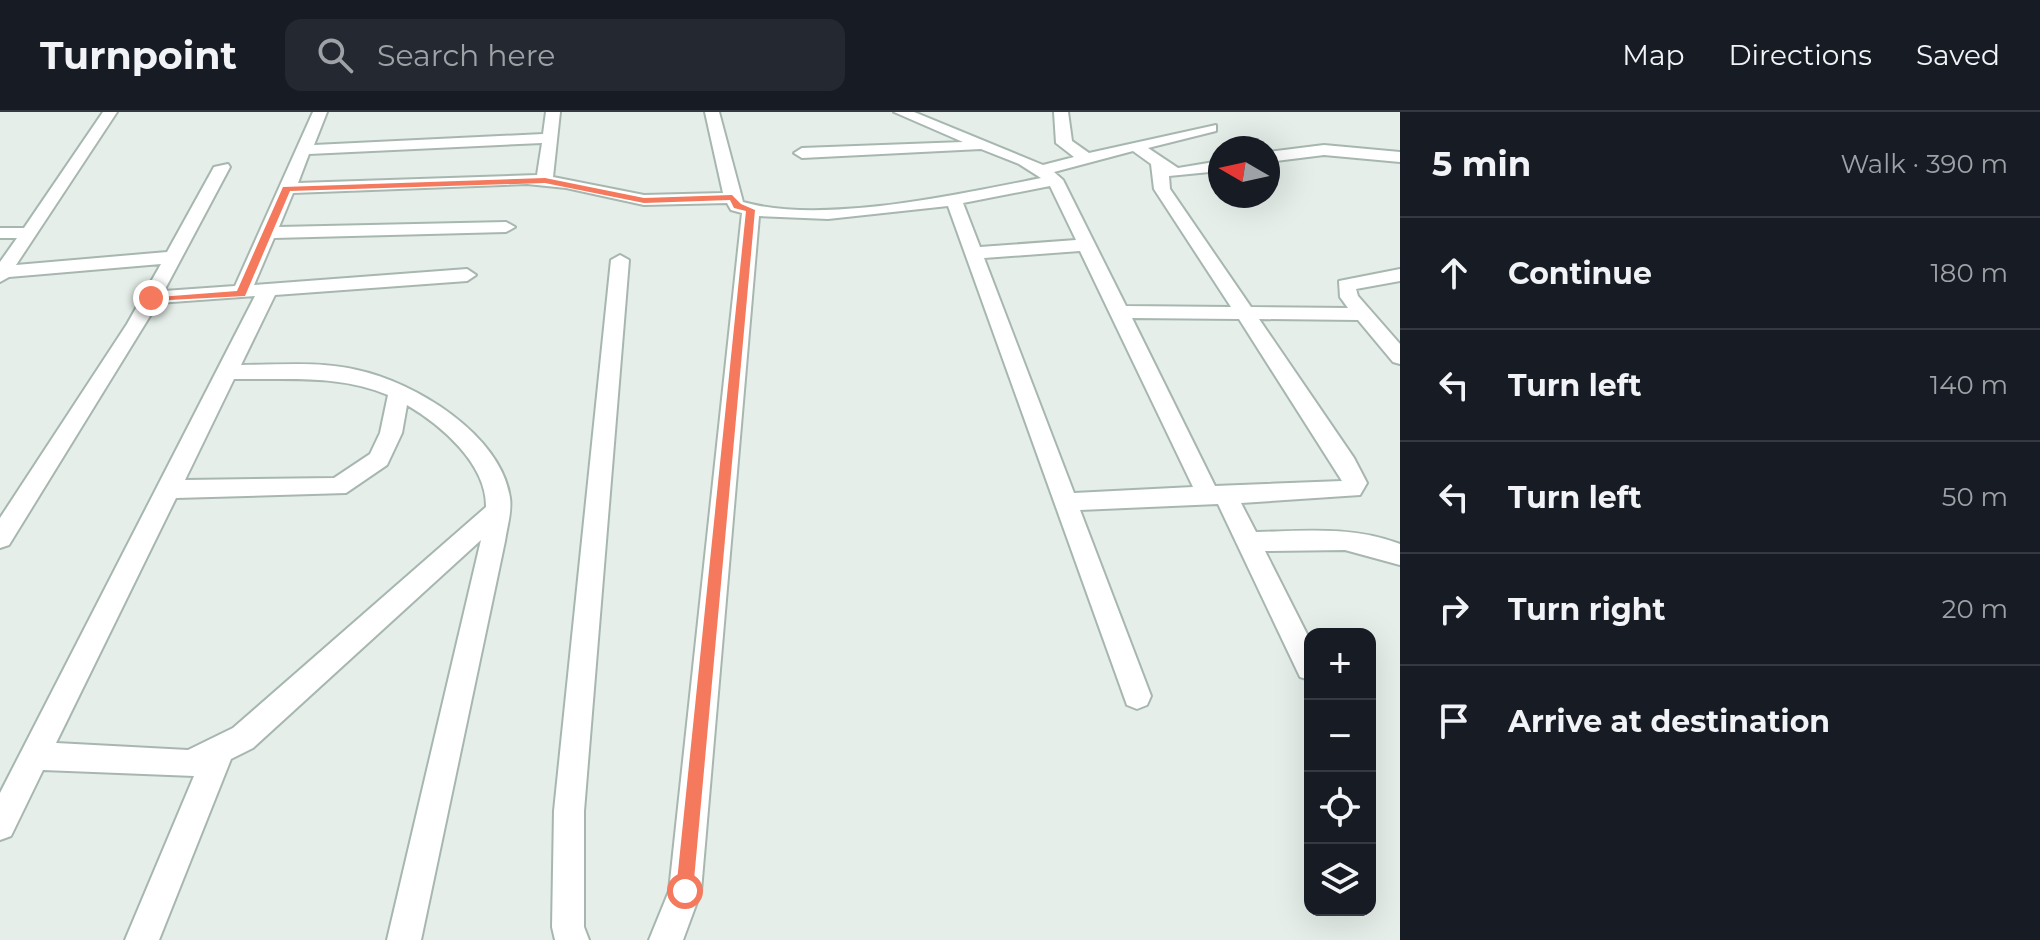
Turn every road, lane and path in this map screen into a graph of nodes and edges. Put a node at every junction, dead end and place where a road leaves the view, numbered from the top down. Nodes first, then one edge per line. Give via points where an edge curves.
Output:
1 (320, 112) edge
2 (553, 112) edge
3 (712, 112) edge
4 (901, 112) edge
5 (1061, 112) edge
6 (113, 113) edge
7 (1211, 128) dead end
8 (550, 138) junction
9 (985, 146) junction
10 (1135, 146) junction
11 (304, 150) junction
12 (802, 153) dead end
13 (1280, 156) edge
14 (1400, 157) edge
15 (1086, 158) junction
16 (1159, 164) junction
17 (222, 167) dead end
18 (1208, 168) edge
19 (1049, 175) junction
20 (545, 180) junction
21 (286, 188) junction
22 (954, 200) junction
23 (742, 204) junction
24 (506, 227) dead end
25 (0, 233) edge
26 (31, 233) junction
27 (266, 233) junction
28 (1087, 245) junction
29 (974, 253) junction
30 (173, 257) junction
31 (620, 260) dead end
32 (2, 274) edge
33 (467, 275) dead end
34 (1400, 275) edge
35 (267, 292) junction
36 (241, 294) junction
37 (151, 298) junction
38 (1119, 312) junction
39 (1246, 313) junction
40 (1364, 314) junction
41 (1400, 357) edge
42 (226, 372) junction
43 (399, 392) junction
44 (168, 489) junction
45 (1216, 495) junction
46 (1066, 502) junction
47 (496, 512) junction
48 (0, 538) edge
49 (1248, 542) junction
50 (1400, 555) edge
51 (1304, 656) edge
52 (1137, 696) dead end
53 (220, 750) junction
54 (34, 756) junction
55 (0, 825) edge
56 (142, 940) edge
57 (404, 940) edge
58 (572, 940) edge
59 (666, 940) edge

1 - 11 street
2 - 8 street
3 - 23 street
4 - 9 street
5 - 15 street via 1064,143
6 - 26 street
7 - 10 street
8 - 11 street
8 - 20 street
9 - 12 street
9 - 19 street
10 - 15 street
10 - 16 street
11 - 21 street
13 - 14 street via 1324,150
15 - 19 street
16 - 18 street via 1175,173
16 - 39 street via 1162,189
17 - 30 street
19 - 22 street
19 - 28 street
20 - 21 street
20 - 23 street via 644,200
21 - 27 street
22 - 23 street via 851,215
22 - 29 street
23 - 59 street via 685,891
24 - 27 street
25 - 26 street
26 - 32 street
27 - 36 street
28 - 29 street
28 - 38 street
29 - 46 street
30 - 32 street
30 - 37 street
31 - 58 street via 569,811
33 - 35 street
34 - 40 street via 1346,285
35 - 36 street
35 - 42 street
36 - 37 street
37 - 48 street
38 - 39 street
38 - 45 street
39 - 40 street
39 - 45 street via 1355,483 1352,489
40 - 41 street
42 - 43 street via 338,374
42 - 44 street
43 - 44 street via 391,433 379,459 338,487
43 - 47 street via 458,433 498,494
44 - 54 street
45 - 46 street
45 - 49 street
46 - 52 street
47 - 53 street via 243,738
47 - 57 street
49 - 50 street via 1360,542
49 - 51 street
53 - 54 street via 190,764
53 - 56 street
54 - 55 street

